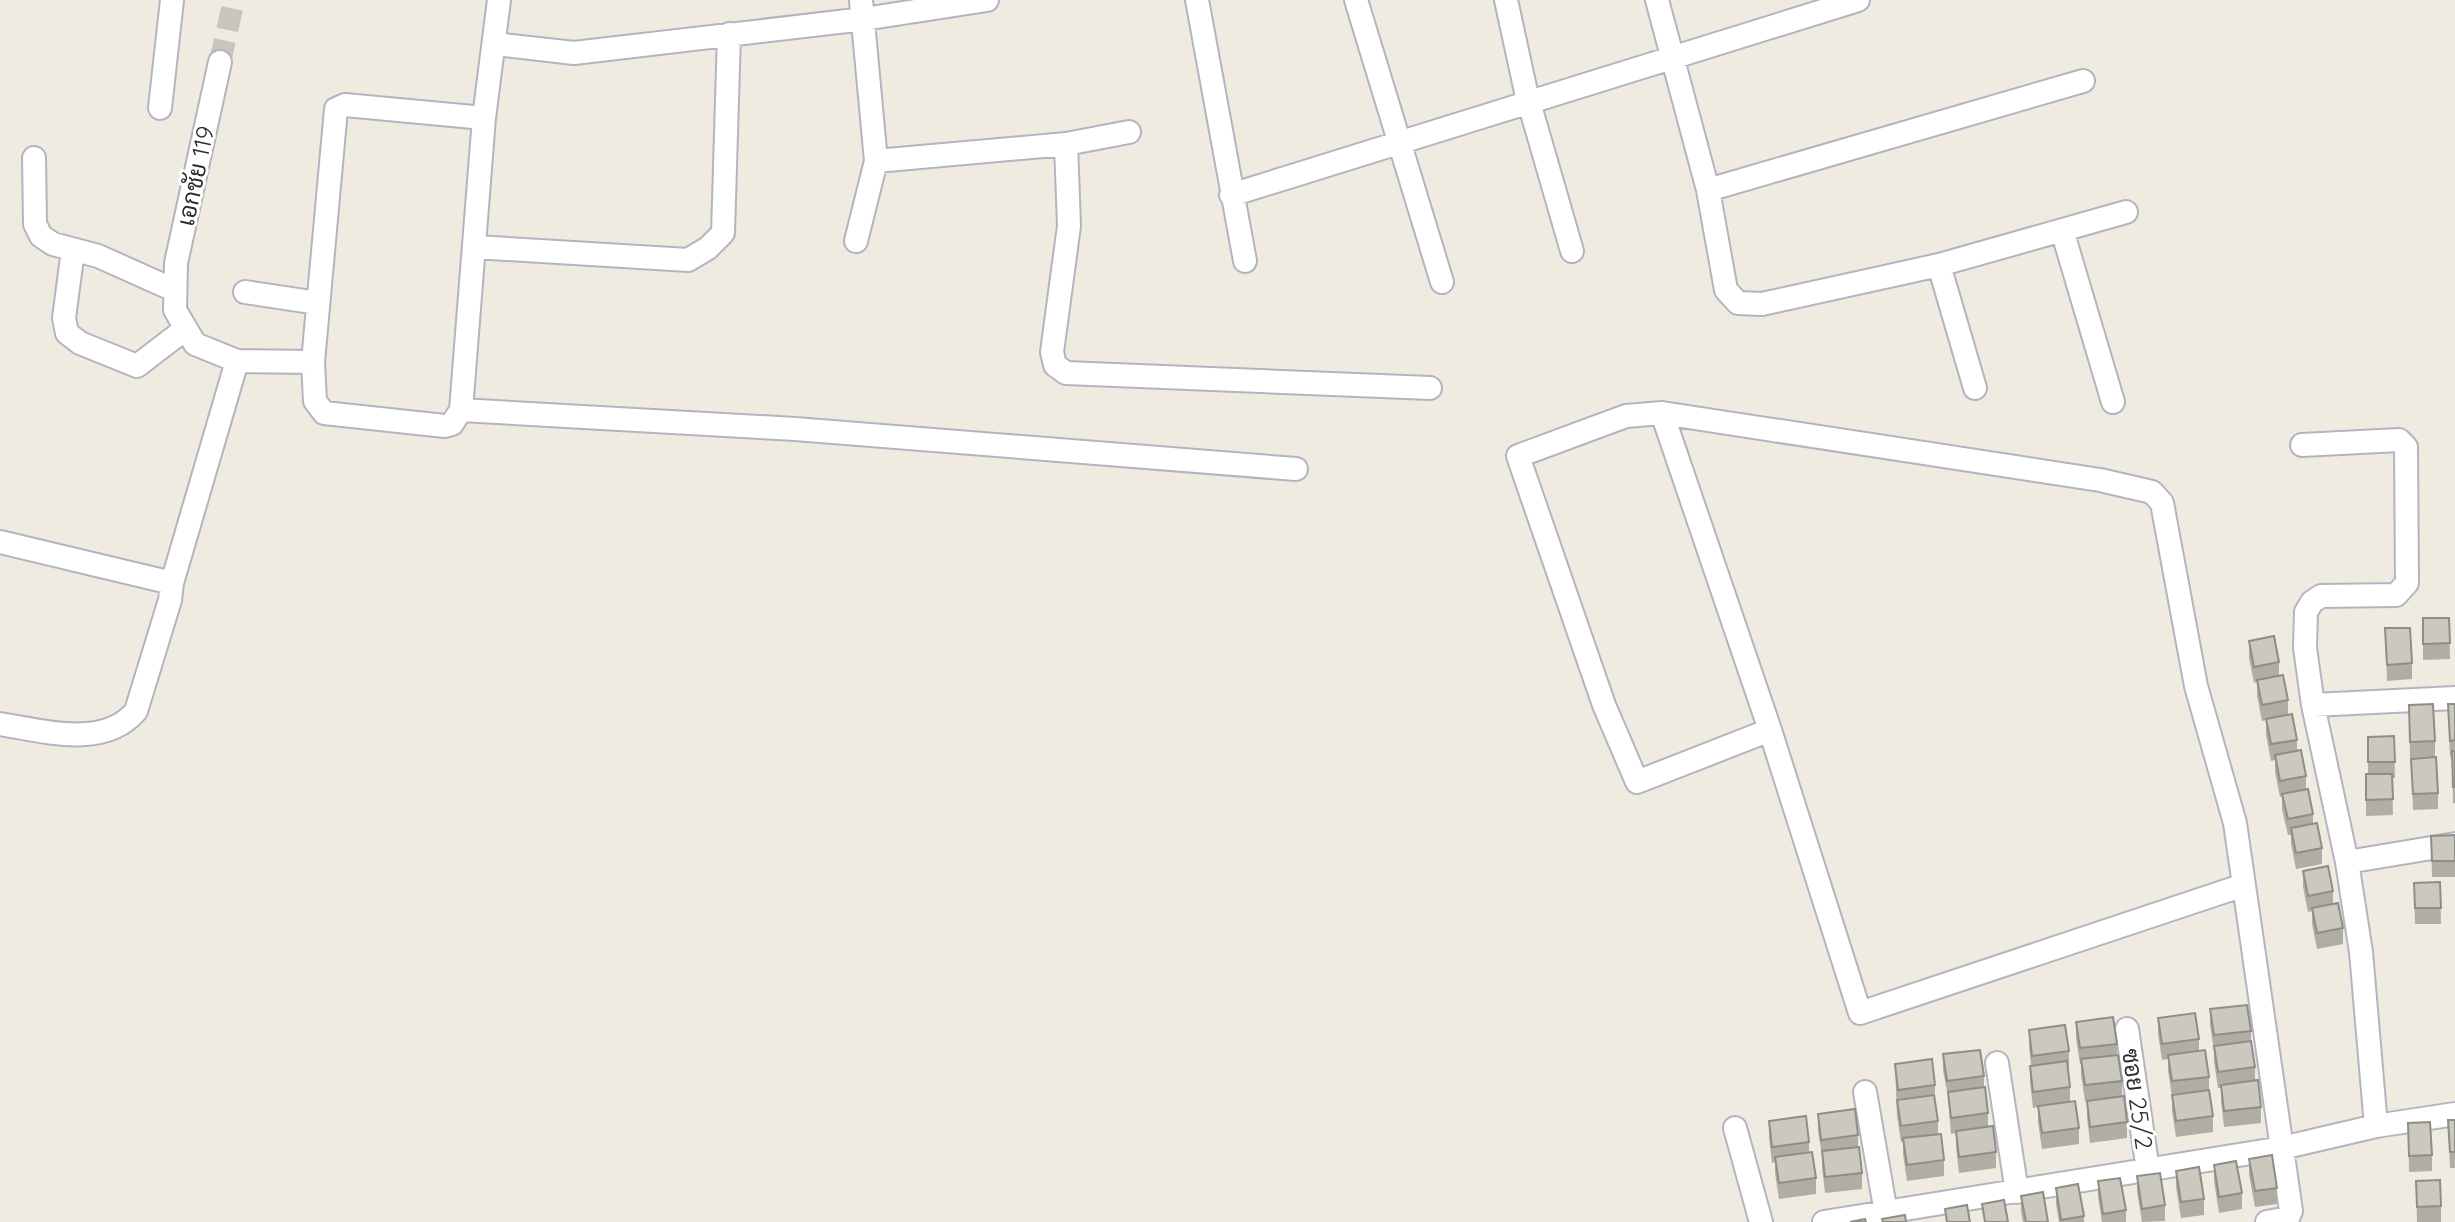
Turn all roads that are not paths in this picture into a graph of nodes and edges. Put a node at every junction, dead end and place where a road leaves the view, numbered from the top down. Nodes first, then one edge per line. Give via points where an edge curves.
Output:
1 (172, 0) edge
2 (499, 0) edge
3 (987, 0) edge
4 (1197, 0) edge
5 (1356, 0) edge
6 (1506, 0) edge
7 (1657, 0) edge
8 (1858, 0) edge
9 (863, 10) edge
10 (729, 34) junction
11 (495, 44) junction
12 (1673, 56) junction
13 (220, 62) tunnel mouth
14 (2083, 81) dead end
15 (1529, 100) junction
16 (160, 108) dead end
17 (484, 118) junction
18 (1129, 132) dead end
19 (1397, 143) junction
20 (1066, 144) junction
21 (34, 158) dead end
22 (876, 161) junction
23 (1708, 190) junction
24 (1231, 195) junction
25 (2126, 212) dead end
26 (2062, 230) junction
27 (856, 241) dead end
28 (475, 247) junction
29 (73, 250) junction
30 (1572, 251) dead end
31 (1245, 261) dead end
32 (1939, 265) junction
33 (1442, 282) dead end
34 (174, 290) junction
35 (245, 292) dead end
36 (318, 303) junction
37 (184, 330) junction
38 (237, 361) junction
39 (313, 362) junction
40 (1430, 388) dead end
41 (1975, 388) dead end
42 (2113, 402) dead end
43 (461, 410) junction
44 (1662, 413) junction
45 (2302, 445) dead end
46 (1296, 469) dead end
47 (0, 542) edge
48 (172, 583) junction
49 (2455, 698) edge
50 (2313, 705) junction
51 (0, 724) edge
52 (1770, 730) junction
53 (2455, 844) edge
54 (2347, 862) junction
55 (2244, 885) junction
56 (2127, 1029) dead end
57 (1997, 1063) dead end
58 (1865, 1092) dead end
59 (2455, 1114) edge
60 (2376, 1126) junction
61 (1735, 1128) dead end
62 (2282, 1148) junction
63 (2148, 1170) junction
64 (2017, 1192) junction
65 (1886, 1213) junction
66 (1917, 1215) edge
67 (1761, 1222) edge
68 (1824, 1222) edge
69 (2267, 1222) edge

1 - 16 street
2 - 11 street
3 - 9 street
4 - 24 street
5 - 19 street
6 - 15 street
7 - 12 street
8 - 12 street
9 - 10 street
9 - 22 street
10 - 11 street via 574,53
10 - 28 street via 723,233 708,248 688,260
11 - 17 street
12 - 15 street
12 - 23 street
13 - 34 street, เอกชัย 119
14 - 23 street
15 - 19 street
15 - 30 street
17 - 28 street
17 - 36 street via 345,105 336,109
18 - 20 street
19 - 24 street
19 - 33 street
20 - 22 street
20 - 40 street via 1069,226 1052,352 1055,365 1066,373
21 - 29 street via 35,224 41,236
22 - 27 street
23 - 32 street via 1726,290 1738,303 1762,304
24 - 31 street
25 - 26 street
26 - 32 street
26 - 42 street
28 - 43 street
29 - 34 street
29 - 37 street via 64,318 67,333 80,343 137,366
32 - 41 street
34 - 37 street
35 - 36 street
36 - 39 street
37 - 38 street via 195,344
38 - 39 street
38 - 48 street
39 - 43 street via 315,401 324,413 445,426
43 - 46 street via 795,429
44 - 52 street
44 - 52 street via 1626,416 1518,456 1604,705 1637,782
44 - 55 street via 2152,492 2162,503 2196,686 2235,823
45 - 50 street via 2399,440 2407,460 2407,583 2396,595 2321,596 2312,602 2306,612 2305,648
47 - 48 street
48 - 51 street via 136,711 125,724 87,734
49 - 50 street
50 - 54 street
52 - 55 street via 1860,1013
53 - 54 street
54 - 60 street via 2361,952
55 - 62 street
56 - 63 street, ซอย 25/2
57 - 64 street
58 - 65 street
59 - 60 street
60 - 62 street
61 - 67 street
62 - 63 street
62 - 69 street via 2291,1211 2288,1218
63 - 64 street
64 - 66 street
65 - 66 street
65 - 68 street

